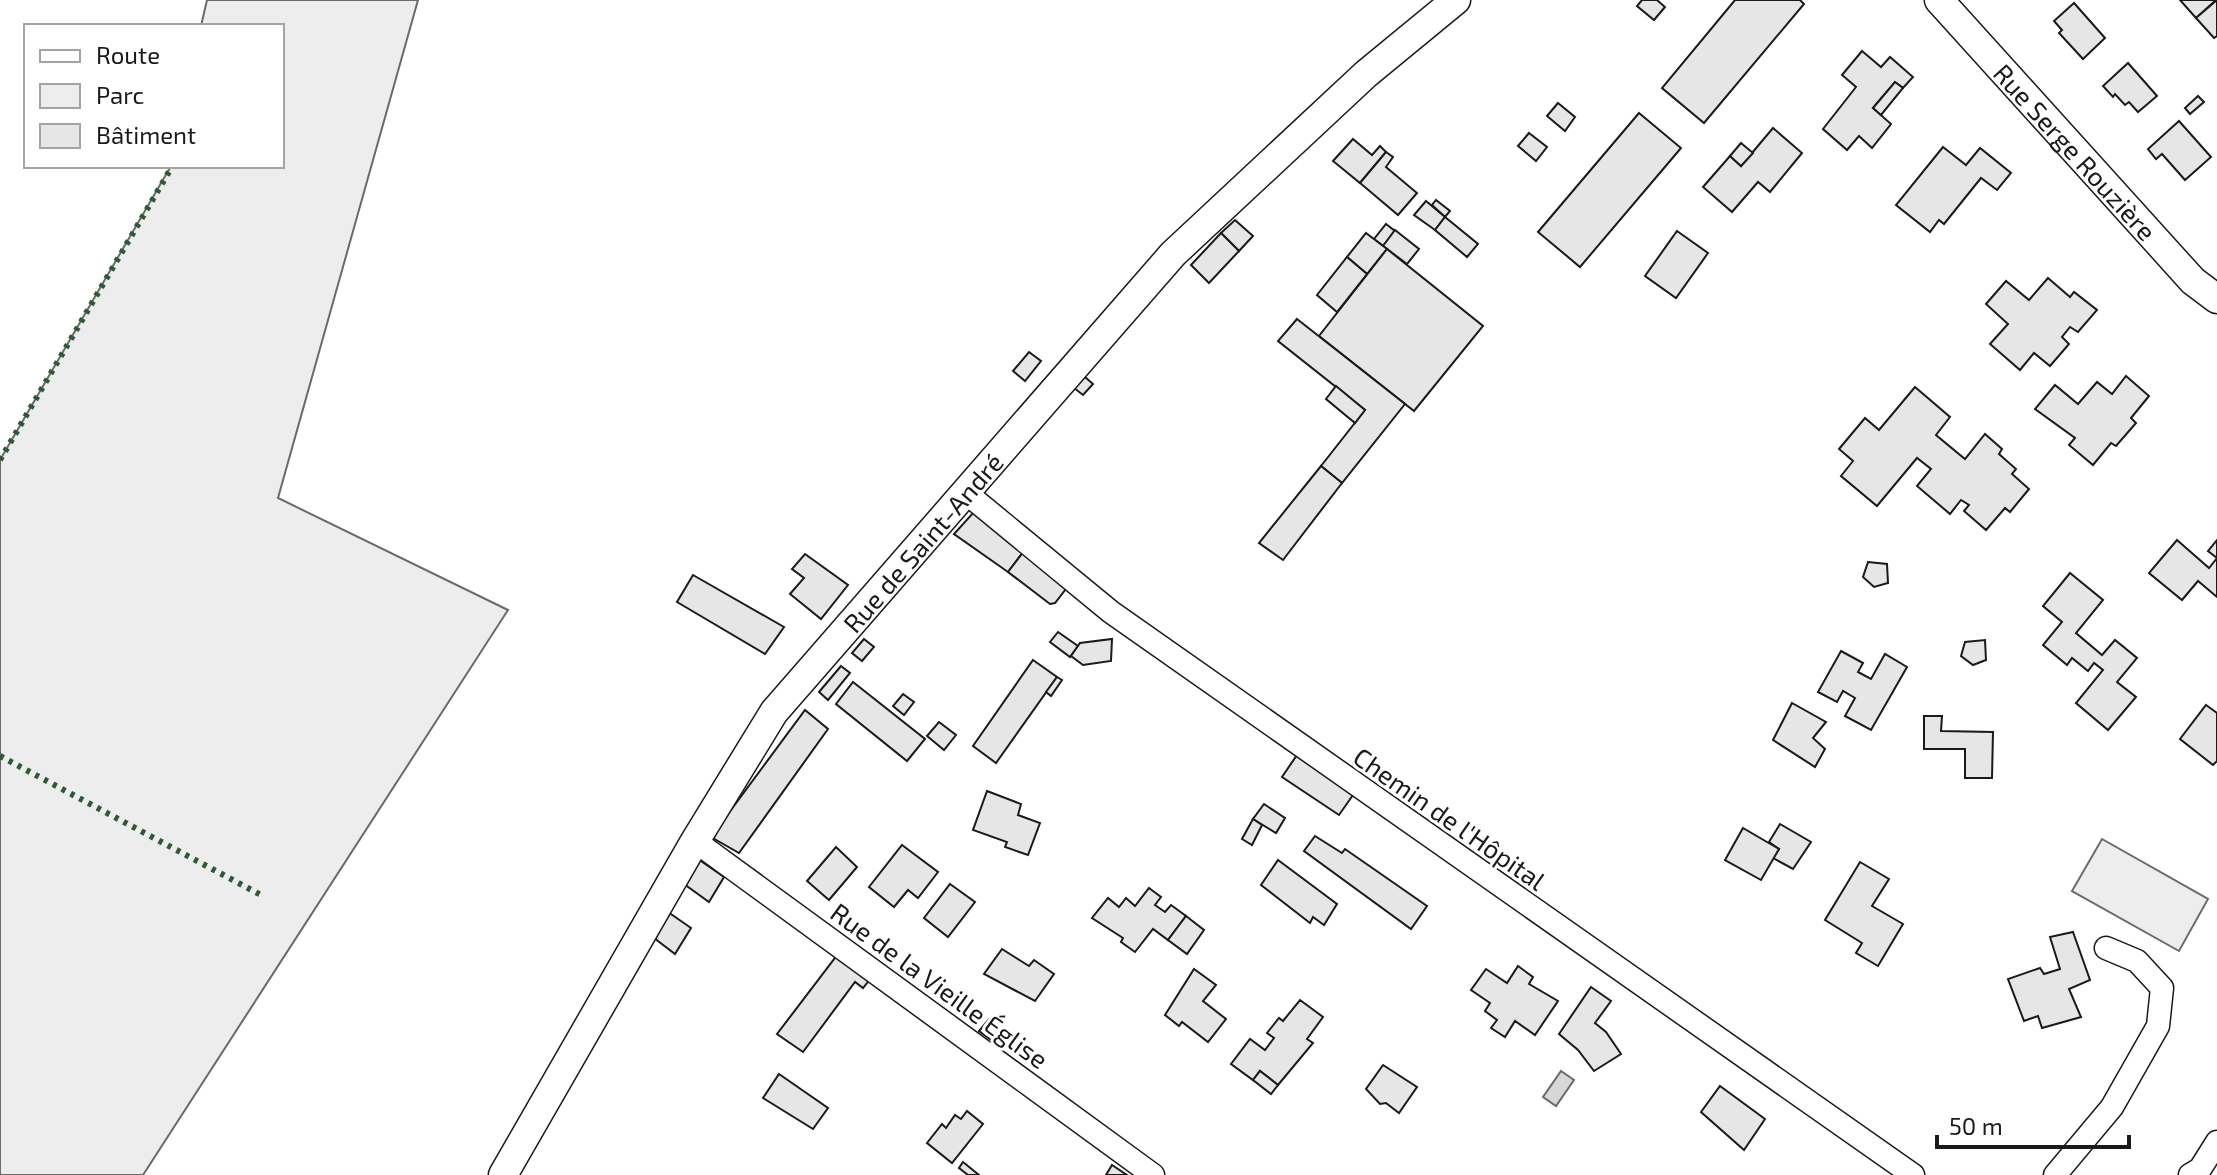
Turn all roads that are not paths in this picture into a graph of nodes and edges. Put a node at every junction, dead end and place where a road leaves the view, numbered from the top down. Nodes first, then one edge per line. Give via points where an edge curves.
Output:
1 (1456, 0) edge
2 (1939, 0) edge
3 (2217, 299) edge
4 (965, 492) junction
5 (695, 841) junction
6 (2106, 948) dead end
7 (2217, 1142) edge
8 (503, 1175) edge
9 (1153, 1175) edge
10 (1913, 1175) edge
11 (2055, 1175) edge
12 (2190, 1175) edge

1 - 4 street, Rue de Saint-André via 1366,74 1173,254
2 - 3 street, Rue Serge Rouzière via 2193,281
4 - 5 street, Rue de Saint-André via 774,712
4 - 10 street, Chemin de l'Hôpital via 1111,612
5 - 8 street, Rue de Saint-André
5 - 9 street, Rue de la Vieille Église
6 - 11 street via 2137,961 2162,988 2158,1026 2112,1107
7 - 12 street

